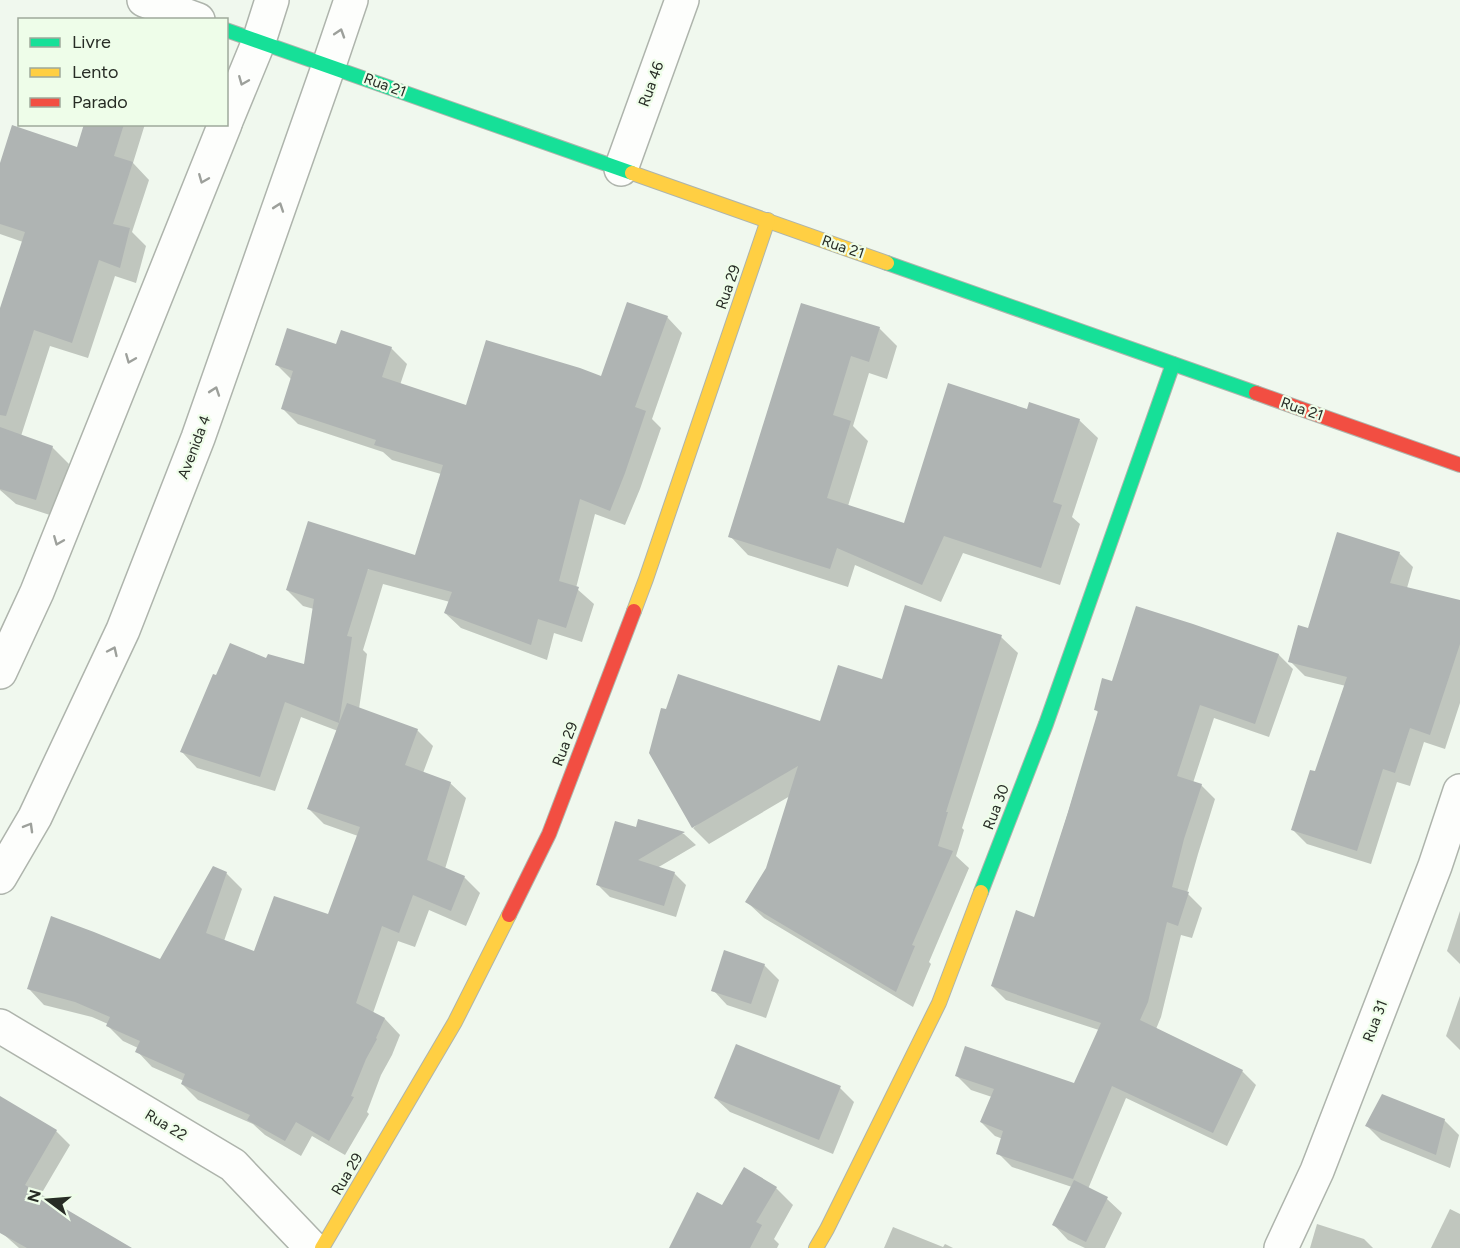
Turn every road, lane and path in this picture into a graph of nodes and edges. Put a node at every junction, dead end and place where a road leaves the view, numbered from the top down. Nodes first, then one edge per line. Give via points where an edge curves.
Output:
1 (144, 0) edge
2 (272, 0) edge
3 (351, 0) edge
4 (682, 0) edge
5 (193, 18) edge
6 (228, 31) edge
7 (259, 41) junction
8 (329, 65) junction
9 (228, 118) edge
10 (225, 126) edge
11 (621, 169) junction
12 (768, 220) junction
13 (1173, 364) junction
14 (1460, 465) edge
15 (0, 672) edge
16 (1460, 791) edge
17 (0, 878) edge
18 (0, 1026) edge
19 (312, 1248) edge
20 (322, 1248) edge
21 (816, 1248) edge
22 (1281, 1248) edge

1 - 5 street
2 - 7 street
8 -> 3 street, Avenida 4
4 - 11 street, Rua 46
6 - 7 street, Rua 21
7 - 8 street, Rua 21
7 -> 9 street
8 - 11 street, Rua 21
17 -> 8 street, Avenida 4 via 35,817 123,630 198,438
10 -> 15 street via 37,592
11 - 12 street, Rua 21
12 - 13 street, Rua 21
12 - 20 street, Rua 29 via 646,579 549,834 455,1022
13 - 14 street, Rua 21
13 - 21 street, Rua 30 via 1046,724 939,1003
16 - 22 street, Rua 31 via 1435,866 1317,1171
18 - 19 street, Rua 22 via 233,1165

